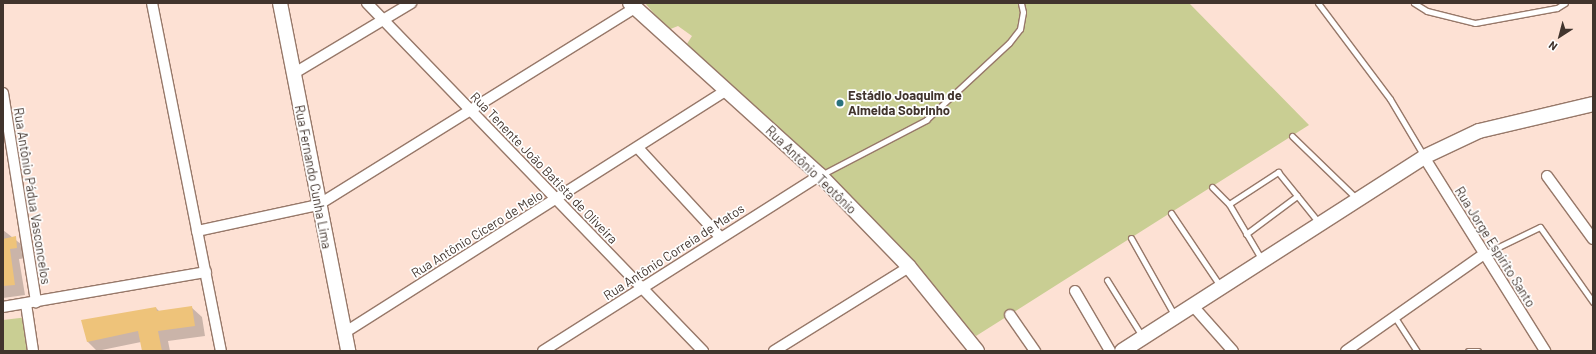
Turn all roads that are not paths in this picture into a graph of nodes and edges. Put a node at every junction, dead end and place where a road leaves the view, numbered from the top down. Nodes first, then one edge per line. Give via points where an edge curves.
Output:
1 (152, 3) edge
2 (280, 3) edge
3 (367, 3) edge
4 (411, 3) edge
5 (1021, 3) edge
6 (1318, 3) edge
7 (1414, 3) edge
8 (1565, 3) edge
9 (636, 5) edge
10 (383, 21) junction
11 (293, 74) junction
12 (725, 92) junction
13 (3, 93) edge
14 (1593, 104) edge
15 (471, 113) junction
16 (1292, 136) dead end
17 (638, 148) junction
18 (1424, 156) junction
19 (820, 175) junction
20 (1547, 176) dead end
21 (1212, 187) dead end
22 (1297, 196) junction
23 (557, 199) junction
24 (1357, 199) junction
25 (1229, 204) junction
26 (318, 205) junction
27 (1171, 213) dead end
28 (1320, 224) junction
29 (197, 230) junction
30 (1246, 234) junction
31 (721, 238) junction
32 (1130, 238) dead end
33 (1593, 239) edge
34 (1484, 254) junction
35 (1263, 261) junction
36 (909, 267) junction
37 (206, 272) junction
38 (1107, 280) dead end
39 (1221, 287) junction
40 (643, 288) junction
41 (1075, 291) dead end
42 (1593, 302) edge
43 (31, 303) junction
44 (1193, 306) junction
45 (3, 307) edge
46 (1010, 315) dead end
47 (1175, 317) junction
48 (1396, 319) junction
49 (344, 332) junction
50 (1143, 337) junction
51 (33, 351) edge
52 (221, 351) edge
53 (348, 351) edge
54 (543, 351) edge
55 (703, 351) edge
56 (774, 351) edge
57 (977, 351) edge
58 (1035, 351) edge
59 (1110, 351) edge
60 (1122, 351) edge
61 (1233, 351) edge
62 (1346, 351) edge
63 (1417, 351) edge
64 (1468, 351) edge
65 (1478, 351) edge
66 (1545, 351) edge

1 - 29 street
2 - 11 street, Rua Fernando Cunha Lima
3 - 10 street, Rua Tenente João Batista de Oliveira
4 - 10 street
5 - 19 lane via 1024,12 1020,29 1009,43 926,120
6 - 18 lane via 1390,99
7 - 8 lane via 1427,11 1475,23 1557,8
9 - 12 street, Rua Antônio Teotônio
9 - 15 street
10 - 11 street
10 - 15 street, Rua Tenente João Batista de Oliveira
11 - 26 street, Rua Fernando Cunha Lima
12 - 17 street, Rua Antônio Cícero de Melo
12 - 19 street, Rua Antônio Teotônio
13 - 43 street, Rua Antônio Pádua Vasconcelos
14 - 18 street via 1479,131
15 - 23 street, Rua Tenente João Batista de Oliveira
15 - 26 street
16 - 24 lane
17 - 23 street, Rua Antônio Cícero de Melo
17 - 31 street
18 - 24 street
18 - 34 street, Rua Jorge Espírito Santo
19 - 31 street, Rua Antônio Correia de Matos
19 - 36 street, Rua Antônio Teotônio
20 - 33 street
21 - 25 lane
22 - 25 lane via 1276,173
22 - 28 lane
22 - 30 lane
23 - 40 street, Rua Tenente João Batista de Oliveira
23 - 49 street, Rua Antônio Cícero de Melo
24 - 28 street
25 - 30 lane
26 - 29 street
26 - 49 street, Rua Fernando Cunha Lima
27 - 39 lane
28 - 35 street
29 - 37 street
30 - 35 lane
31 - 40 street, Rua Antônio Correia de Matos
32 - 47 lane
34 - 42 lane via 1540,227
34 - 48 street
34 - 66 street, Rua Jorge Espírito Santo
35 - 39 street
36 - 56 street
36 - 57 street, Rua Antônio Teotônio
37 - 43 street
37 - 52 street
38 - 50 lane
39 - 44 street
40 - 54 street, Rua Antônio Correia de Matos
40 - 55 street, Rua Tenente João Batista de Oliveira
41 - 59 street
43 - 45 street
43 - 51 street, Rua Antônio Pádua Vasconcelos
44 - 47 street
44 - 61 street
46 - 58 street
47 - 50 street
48 - 62 street
48 - 63 lane
49 - 53 street, Rua Fernando Cunha Lima
50 - 60 street
64 - 65 lane

